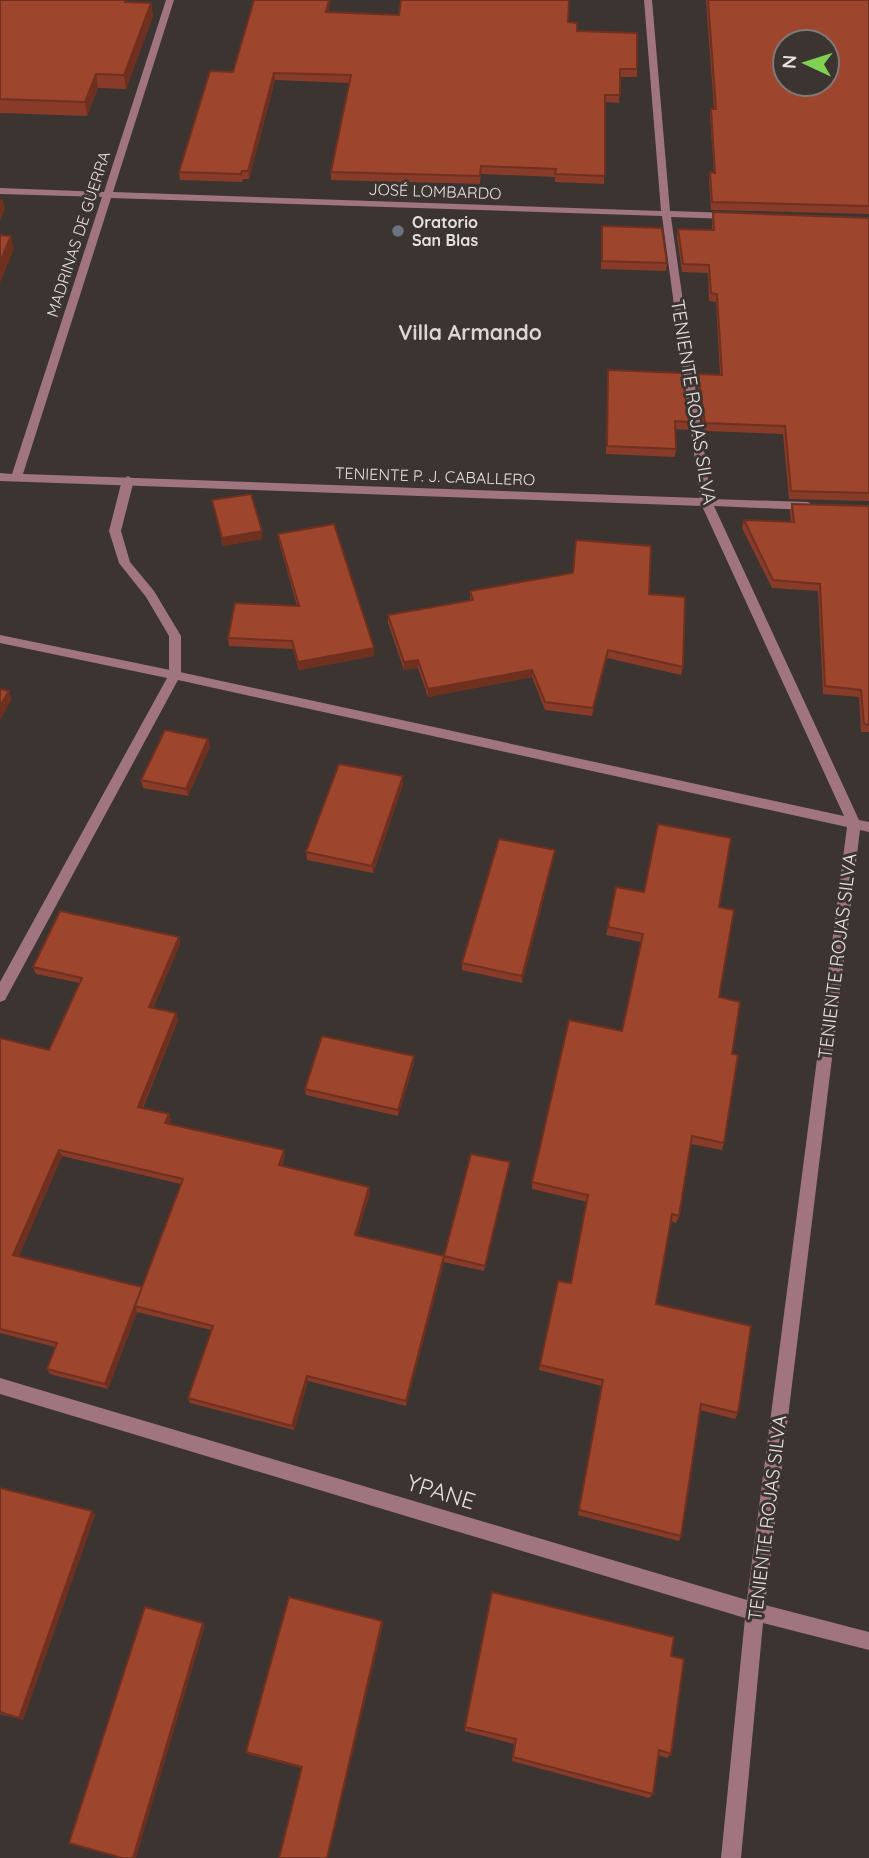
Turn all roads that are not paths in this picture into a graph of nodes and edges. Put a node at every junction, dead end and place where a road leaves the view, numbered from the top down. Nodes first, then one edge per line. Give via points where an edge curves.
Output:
1 (170, 0) edge
2 (648, 0) edge
3 (0, 191) edge
4 (107, 195) junction
5 (666, 215) junction
6 (747, 217) edge
7 (0, 477) edge
8 (16, 478) junction
9 (128, 480) junction
10 (706, 502) junction
11 (814, 506) edge
12 (0, 639) edge
13 (175, 675) junction
14 (854, 824) junction
15 (869, 827) edge
16 (0, 996) edge
17 (0, 1386) edge
18 (755, 1612) junction
19 (869, 1641) edge
20 (731, 1858) edge

1 - 4 street, MADRINAS DE GUERRA
2 - 5 street, TENIENTE ROJAS SILVA
3 - 4 street, JOSÉ LOMBARDO
4 - 5 street, JOSÉ LOMBARDO
4 - 8 street, MADRINAS DE GUERRA
5 - 6 street, JOSÉ LOMBARDO
5 - 10 street, TENIENTE ROJAS SILVA
7 - 8 street, TENIENTE P. J. CABALLERO
8 - 9 street, TENIENTE P. J. CABALLERO
9 - 10 street, TENIENTE P. J. CABALLERO
9 - 13 street via 115,531 125,563 174,636
10 - 11 street, TENIENTE P. J. CABALLERO
10 - 14 street, TENIENTE ROJAS SILVA
12 - 13 street
13 - 14 street
13 - 16 street
14 - 15 street
14 - 18 street, TENIENTE ROJAS SILVA
17 - 18 street, YPANE
18 - 19 street, YPANE
18 - 20 street, TENIENTE ROJAS SILVA

